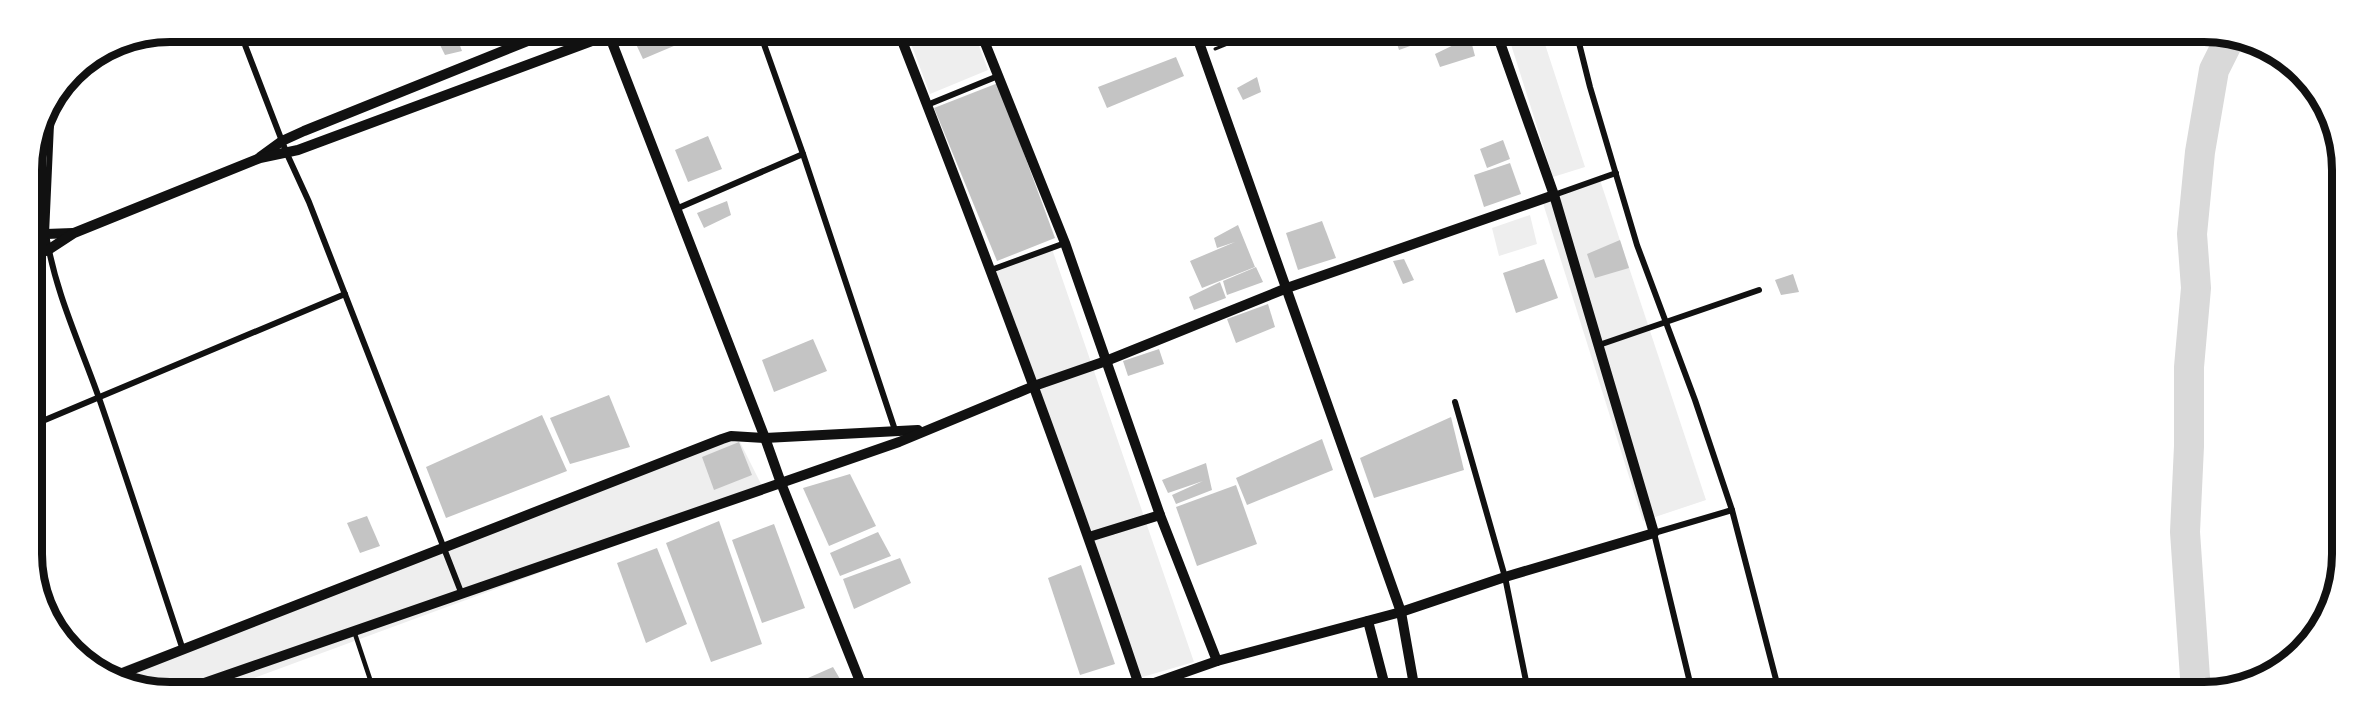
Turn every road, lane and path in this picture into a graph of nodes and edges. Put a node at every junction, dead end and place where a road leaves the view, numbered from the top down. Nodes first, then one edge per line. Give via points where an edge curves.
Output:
1 (244, 42) edge
2 (525, 42) edge
3 (587, 42) edge
4 (611, 42) edge
5 (763, 42) edge
6 (902, 42) edge
7 (985, 42) edge
8 (1199, 42) edge
9 (1232, 42) edge
10 (1500, 42) edge
11 (1579, 42) edge
12 (1203, 54) junction
13 (998, 76) junction
14 (430, 80) junction
15 (438, 98) junction
16 (927, 105) junction
17 (51, 124) edge
18 (282, 141) junction
19 (287, 154) junction
20 (803, 154) junction
21 (260, 158) junction
22 (1616, 173) junction
23 (1554, 195) junction
24 (675, 209) junction
25 (74, 233) junction
26 (46, 234) junction
27 (42, 235) edge
28 (1065, 243) junction
29 (48, 250) junction
30 (42, 252) edge
31 (991, 270) junction
32 (1287, 288) junction
33 (1759, 290) dead end
34 (345, 294) junction
35 (1666, 322) junction
36 (1599, 345) junction
37 (1106, 361) junction
38 (1034, 386) junction
39 (98, 396) junction
40 (1455, 402) dead end
41 (42, 421) edge
42 (897, 437) junction
43 (765, 438) junction
44 (781, 483) junction
45 (1732, 510) junction
46 (1160, 515) junction
47 (1654, 533) junction
48 (1089, 537) junction
49 (443, 547) junction
50 (1505, 577) junction
51 (461, 592) junction
52 (1401, 612) junction
53 (1368, 621) junction
54 (354, 630) junction
55 (183, 650) junction
56 (1217, 662) junction
57 (123, 673) edge
58 (207, 682) edge
59 (370, 682) edge
60 (860, 682) edge
61 (1139, 682) edge
62 (1161, 682) edge
63 (1384, 682) edge
64 (1413, 682) edge
65 (1526, 682) edge
66 (1690, 682) edge
67 (1777, 682) edge

1 - 18 street
2 - 14 street
3 - 15 street
4 - 24 street
5 - 20 street
6 - 16 street
7 - 13 street
8 - 12 street
9 - 12 path
10 - 23 street
11 - 22 street
12 - 32 street
13 - 16 street
13 - 28 street
14 - 15 street
14 - 18 street
15 - 19 street
16 - 31 street
17 - 26 street
18 - 19 street
18 - 21 street
19 - 21 street
19 - 34 street
20 - 24 street
20 - 42 street
21 - 25 street
22 - 23 street
22 - 35 street
23 - 32 street
23 - 36 street
24 - 43 street
25 - 26 street
25 - 29 street
26 - 27 street
26 - 29 street
28 - 31 street
28 - 37 street
29 - 30 street
29 - 39 street
31 - 38 street
32 - 37 street
32 - 52 street
33 - 35 street
34 - 39 street
34 - 49 street
35 - 36 street
35 - 45 street
36 - 47 street
37 - 38 street
37 - 46 street
38 - 42 street via 929,429
38 - 48 street
39 - 41 street
39 - 55 street
40 - 50 street
42 - 43 street
42 - 44 street
43 - 44 street
43 - 49 street via 722,439
44 - 51 street
44 - 60 street
45 - 47 street
45 - 67 street
46 - 48 street
46 - 56 street
47 - 50 street
47 - 66 street
48 - 61 street
49 - 51 street
49 - 55 street
50 - 52 street
50 - 65 street
51 - 54 street
52 - 53 street
52 - 64 street
53 - 56 street
53 - 63 street
54 - 58 street
54 - 59 lane
55 - 57 street
56 - 62 street

